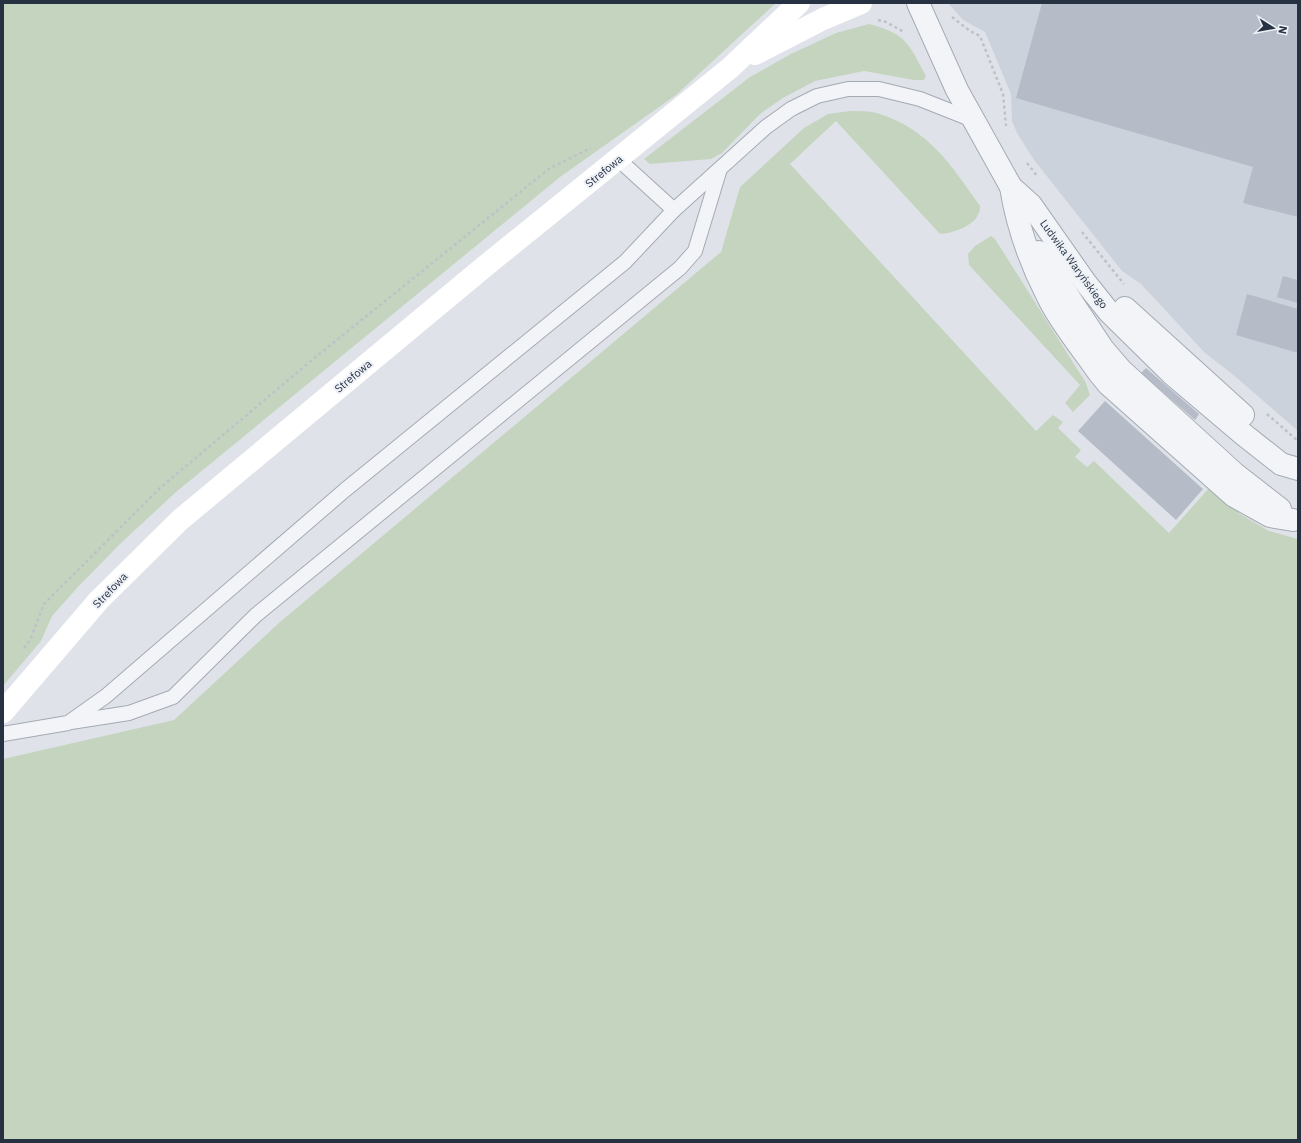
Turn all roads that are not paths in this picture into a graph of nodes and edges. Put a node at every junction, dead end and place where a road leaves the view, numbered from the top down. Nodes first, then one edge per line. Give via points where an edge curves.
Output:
1 (799, 3) edge
2 (861, 3) edge
3 (918, 3) edge
4 (730, 68) junction
5 (973, 120) junction
6 (618, 159) junction
7 (719, 172) junction
8 (674, 210) junction
9 (1023, 211) junction
10 (1298, 463) edge
11 (1298, 470) edge
12 (1296, 520) edge
13 (3, 712) edge
14 (68, 723) junction
15 (3, 734) edge

1 - 4 street, Strefowa
2 - 4 street, Strefowa via 806,27
3 - 5 street, Ludwika Waryńskiego
4 - 6 street, Strefowa
5 - 7 lane via 920,99 879,89 848,89 816,96 791,109 766,127
5 - 9 street, Ludwika Waryńskiego
6 - 8 lane
6 - 13 street, Strefowa via 471,277 180,520 99,600
7 - 8 lane
7 - 14 lane via 696,251 680,268 256,615 173,697 129,713
8 - 14 lane via 625,262 345,490 106,696
9 - 10 street via 1133,316
9 - 11 street, Ludwika Waryńskiego via 1109,312 1171,373 1281,464
9 - 12 street via 1103,349 1121,370 1235,474
14 - 15 lane

